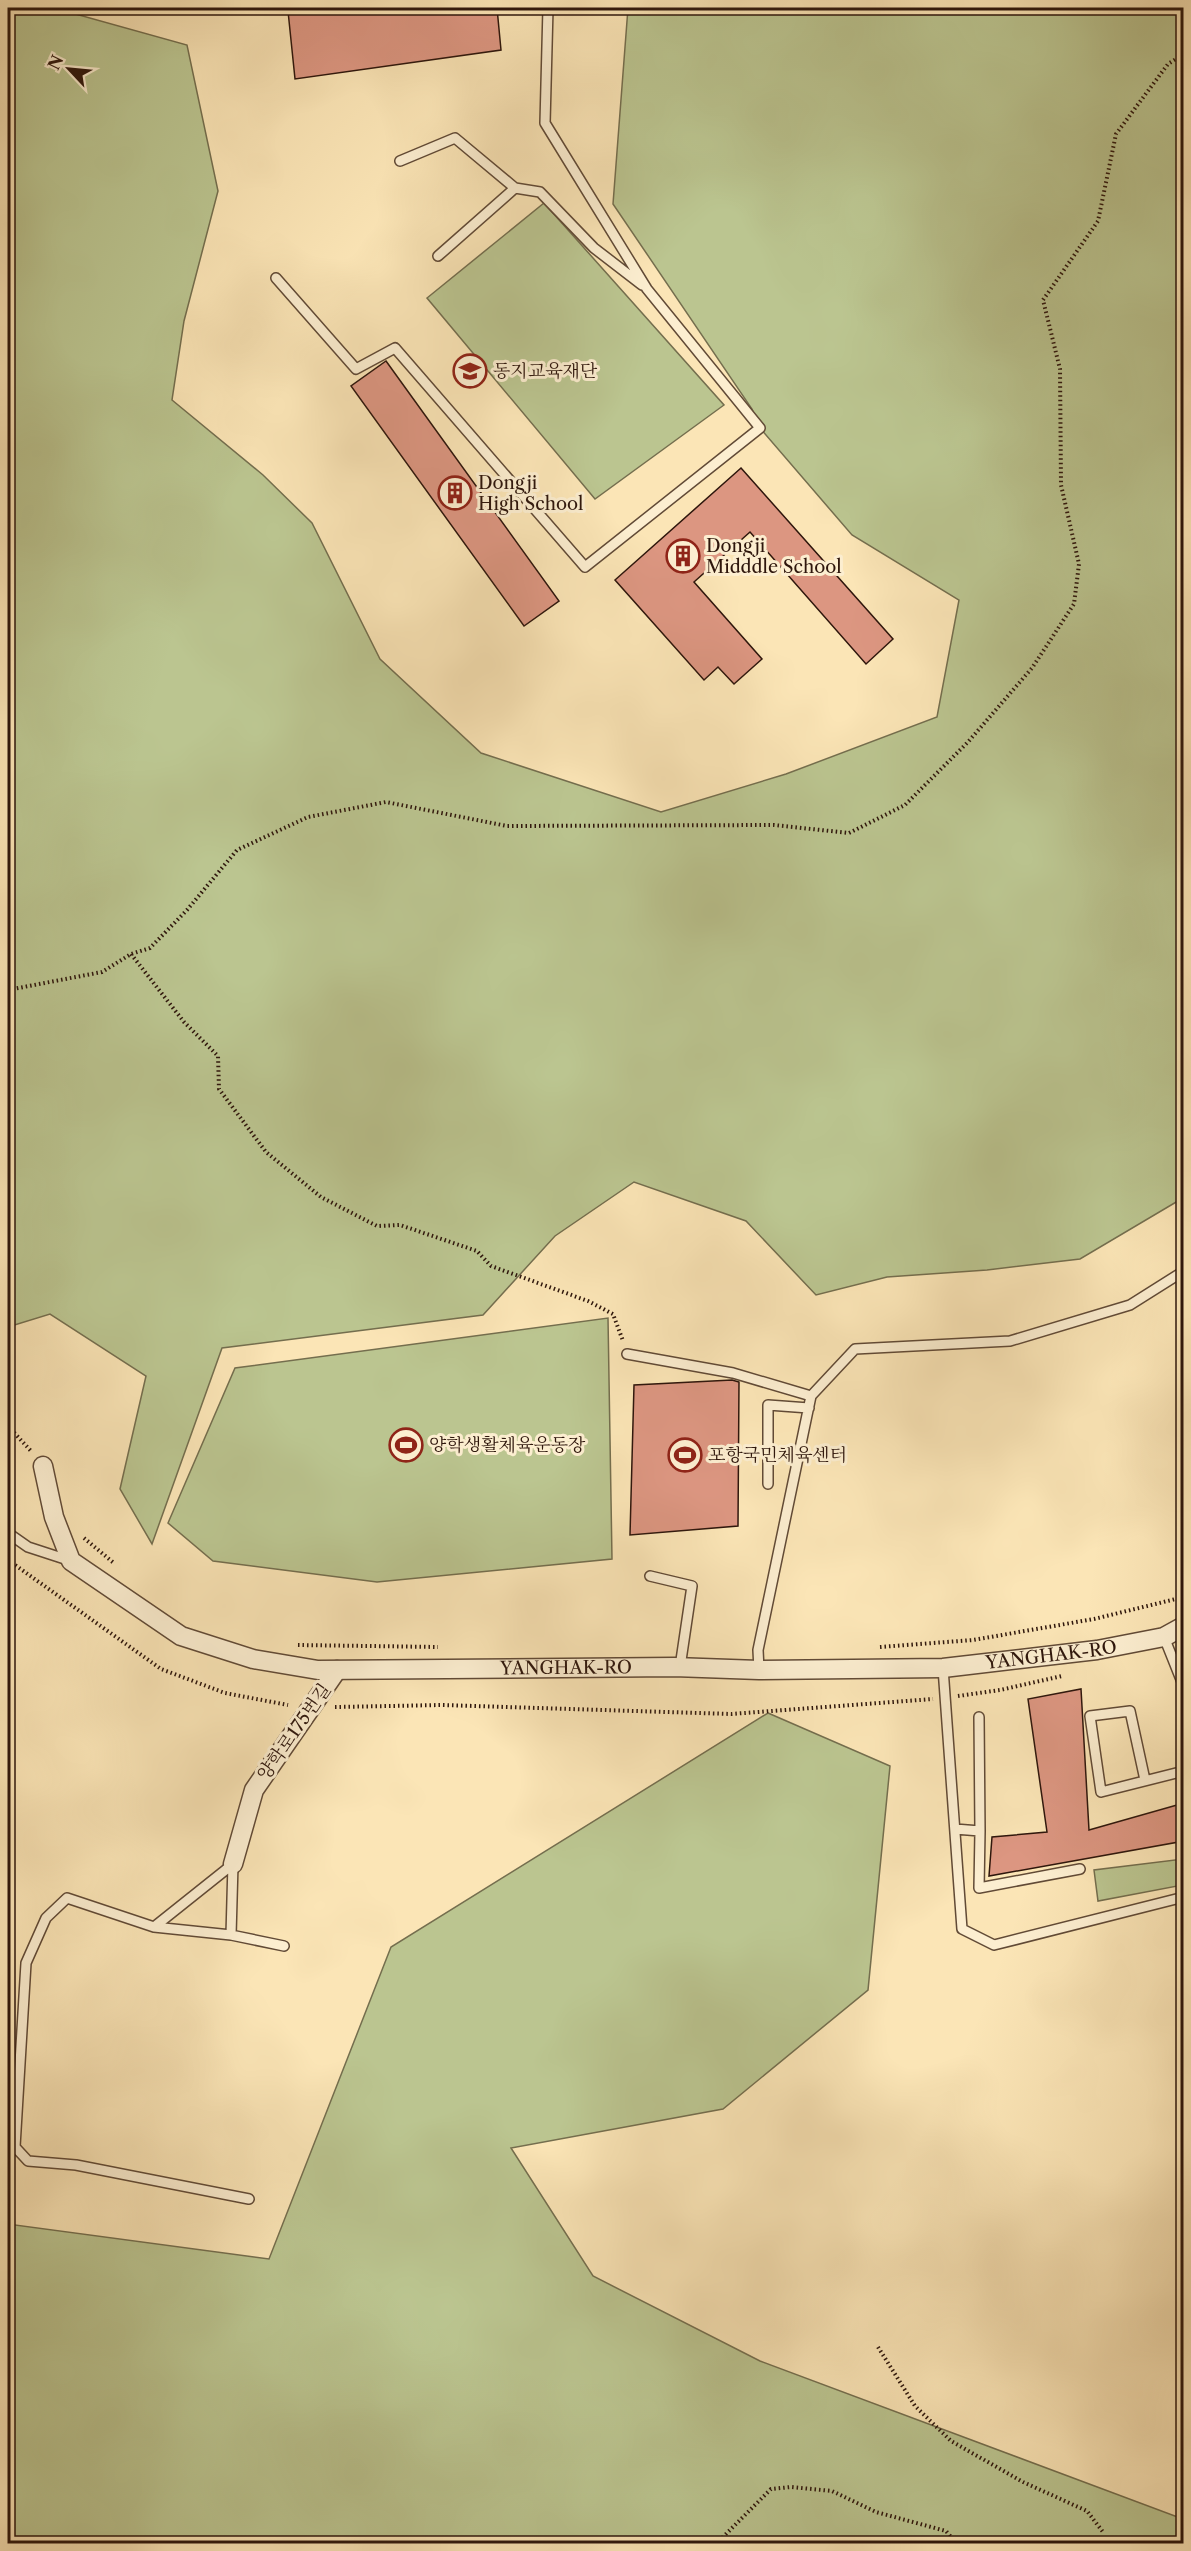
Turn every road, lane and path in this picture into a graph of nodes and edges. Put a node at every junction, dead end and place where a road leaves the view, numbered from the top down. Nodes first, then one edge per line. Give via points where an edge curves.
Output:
1 (548, 8) edge
2 (1184, 54) edge
3 (400, 161) dead end
4 (515, 188) junction
5 (438, 256) dead end
6 (276, 278) dead end
7 (646, 289) junction
8 (131, 954) junction
9 (8, 990) edge
10 (1184, 1271) edge
11 (627, 1354) joint
12 (811, 1396) junction
13 (809, 1408) junction
14 (8, 1426) edge
15 (43, 1466) joint
16 (768, 1484) dead end
17 (54, 1517) junction
18 (8, 1533) edge
19 (71, 1561) junction
20 (118, 1567) dead end
21 (650, 1576) dead end
22 (1184, 1597) edge
23 (1184, 1626) edge
24 (1164, 1637) junction
25 (291, 1645) dead end
26 (439, 1647) dead end
27 (869, 1647) dead end
28 (681, 1667) junction
29 (944, 1668) junction
30 (337, 1670) junction
31 (759, 1670) junction
32 (1184, 1687) edge
33 (979, 1717) dead end
34 (1184, 1771) edge
35 (1145, 1780) junction
36 (955, 1829) junction
37 (980, 1831) junction
38 (233, 1864) junction
39 (1080, 1869) dead end
40 (1184, 1897) edge
41 (154, 1927) junction
42 (231, 1935) junction
43 (284, 1946) dead end
44 (249, 2199) dead end
45 (878, 2347) dead end
46 (1112, 2543) edge
47 (716, 2544) edge
48 (957, 2544) edge

1 - 7 lane via 545,123
2 - 8 path via 1168,64 1116,134 1098,221 1043,300 1060,369 1061,484 1079,564 1074,604 1032,668 968,742 905,805 849,833 774,825 507,826 386,802 375,804 308,817 237,850 150,948
3 - 4 lane via 455,138
4 - 5 lane
4 - 7 lane via 540,192 594,248
6 - 7 lane via 356,369 395,348 585,567 760,428
8 - 9 path via 102,972
8 - 11 path via 184,1022 218,1056 219,1089 266,1152 321,1197 377,1226 400,1225 477,1251 491,1266 588,1301 613,1314
10 - 12 lane via 1130,1305 1010,1341 855,1349
11 - 12 lane via 733,1373
12 - 13 lane
13 - 16 lane via 768,1405
13 - 31 lane via 758,1650
14 - 15 path
15 - 17 street
17 - 19 street
17 - 20 path
18 - 19 lane via 28,1547
19 - 30 street, YANGHAK-RO via 181,1636 253,1659
21 - 28 lane via 692,1586
22 - 27 path via 1094,1619 973,1640
23 - 24 street, YANGHAK-RO
24 - 29 street, YANGHAK-RO via 1097,1650
24 - 32 lane
25 - 26 path
28 - 30 street, YANGHAK-RO
28 - 31 street, YANGHAK-RO
29 - 31 street, YANGHAK-RO
29 - 36 lane
30 - 38 street, 양학로175번길 via 254,1790
33 - 37 lane
34 - 35 lane
35 - 35 lane via 1130,1711 1090,1716 1101,1792
36 - 37 lane
36 - 40 lane via 962,1929 994,1945
37 - 39 lane via 979,1888
38 - 41 lane
38 - 42 lane
41 - 42 lane
41 - 44 lane via 67,1898 46,1918 26,1963 15,2147 28,2161 76,2165
42 - 43 lane
45 - 46 path via 915,2406 951,2441 1023,2482 1087,2511
47 - 48 path via 771,2489 791,2487 832,2491 876,2512 946,2531

